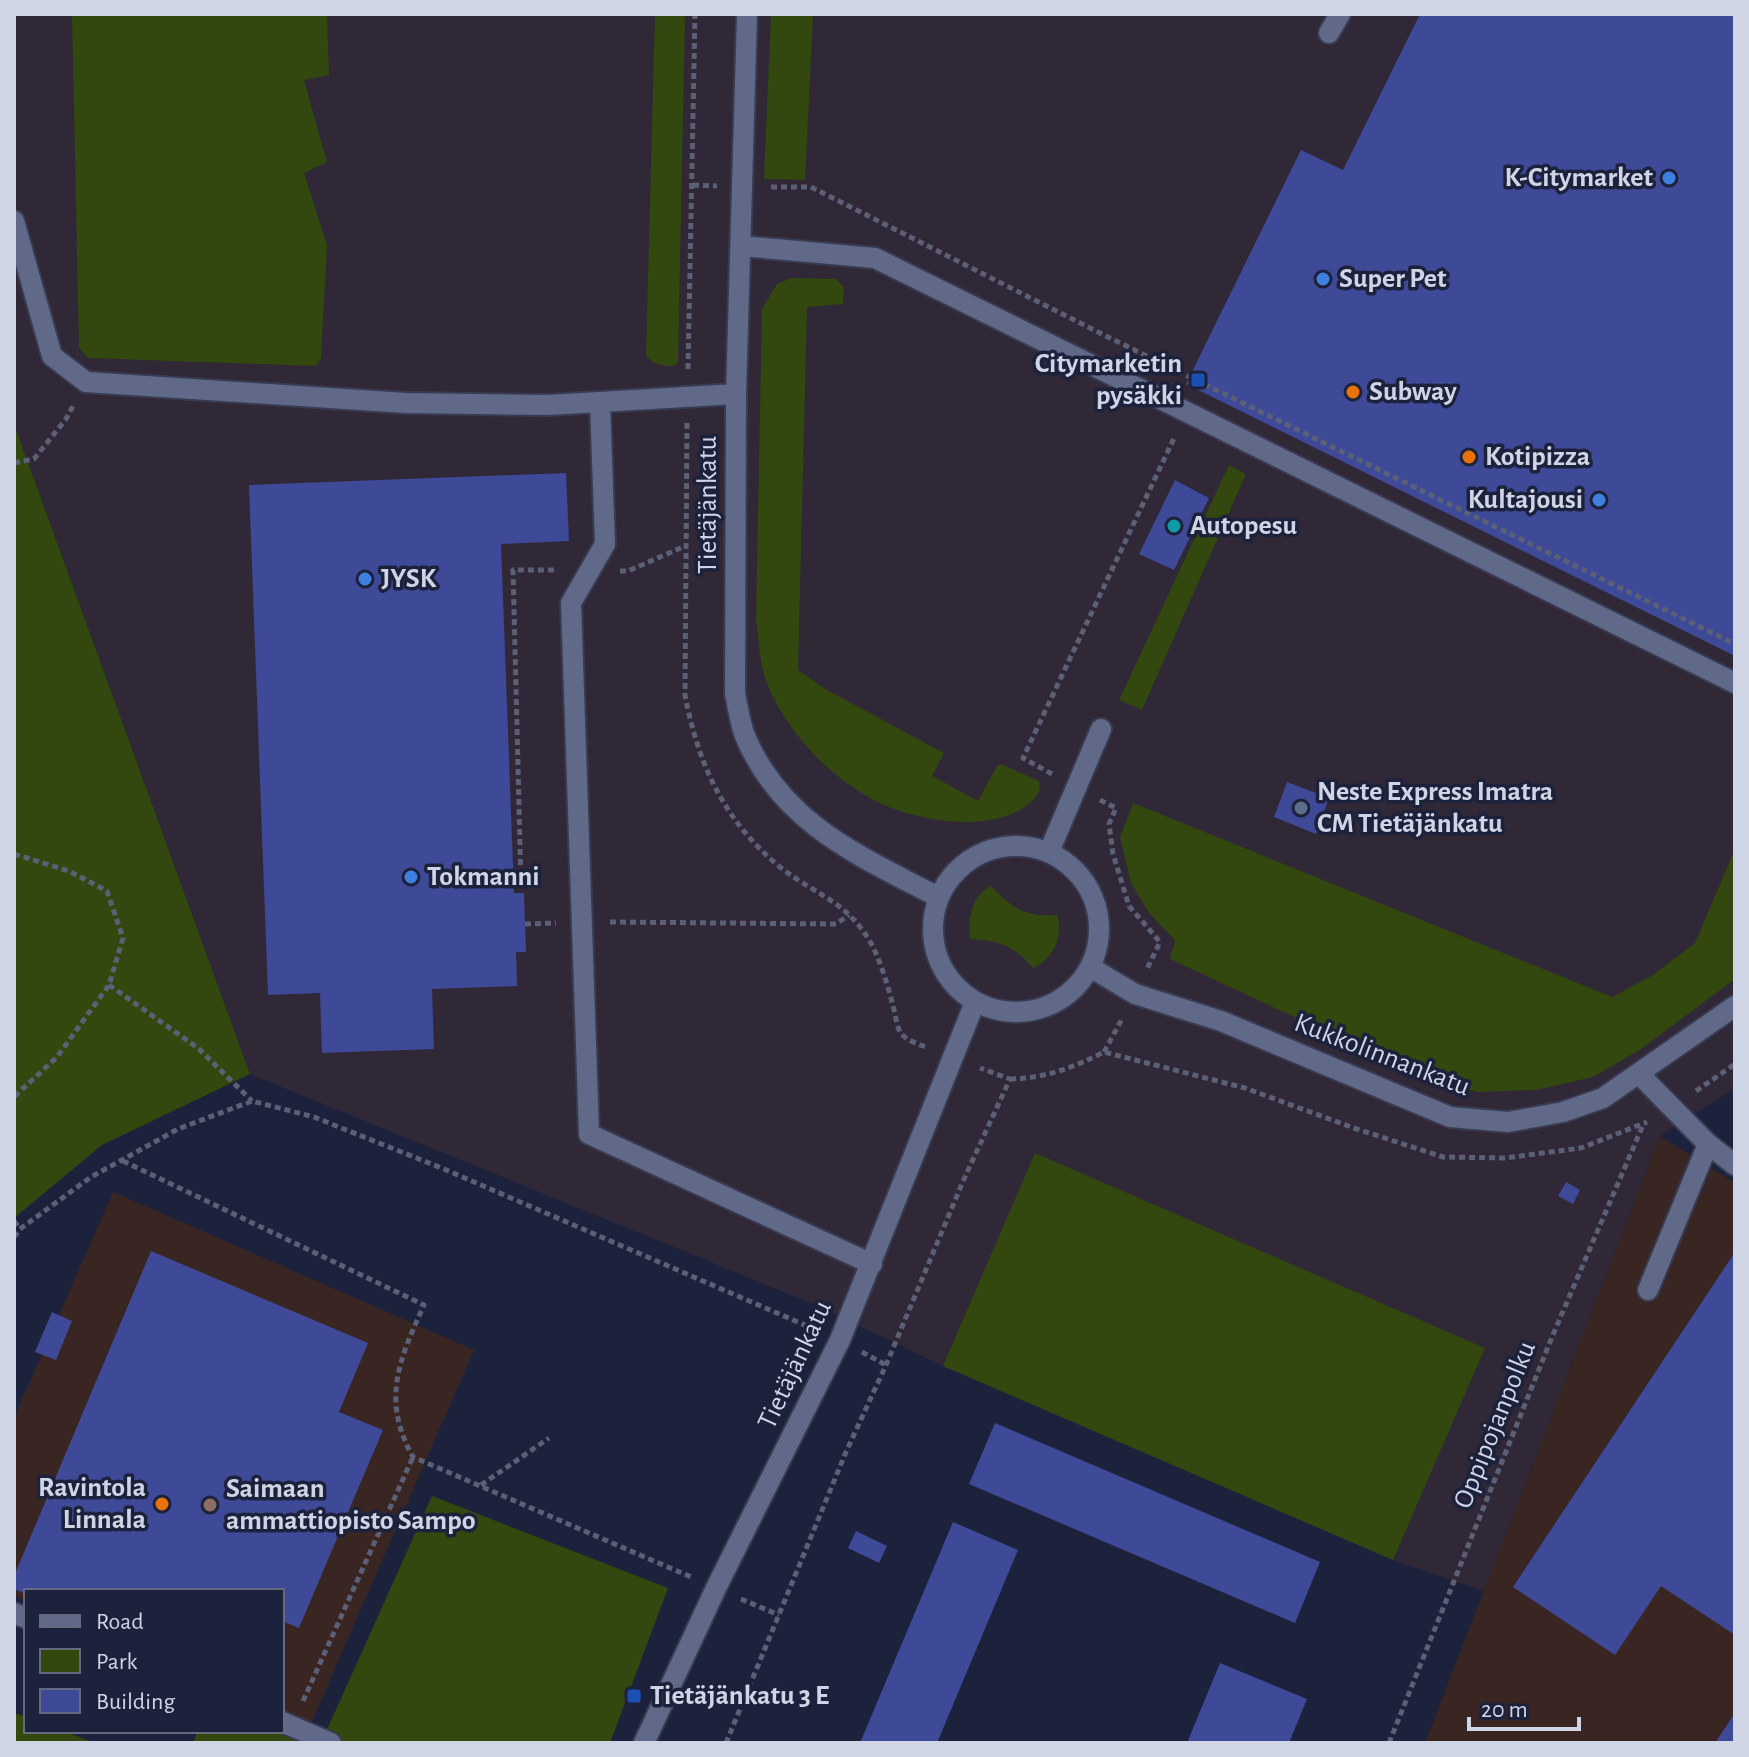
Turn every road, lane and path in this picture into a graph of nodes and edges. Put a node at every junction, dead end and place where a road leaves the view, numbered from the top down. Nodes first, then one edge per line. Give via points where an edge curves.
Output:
1 (747, 14) edge
2 (1340, 14) edge
3 (1329, 33) dead end
4 (14, 221) edge
5 (741, 246) junction
6 (1188, 376) dead end
7 (86, 382) junction
8 (736, 394) junction
9 (600, 402) junction
10 (1186, 412) junction
11 (14, 463) edge
12 (1735, 644) edge
13 (1735, 683) edge
14 (1101, 729) dead end
15 (1077, 788) junction
16 (1049, 852) junction
17 (14, 854) edge
18 (938, 897) junction
19 (849, 915) dead end
20 (582, 923) junction
21 (525, 924) dead end
22 (1155, 954) dead end
23 (1090, 967) junction
24 (109, 985) junction
25 (975, 1002) junction
26 (1735, 1006) edge
27 (1115, 1033) dead end
28 (1104, 1052) junction
29 (985, 1070) dead end
30 (1640, 1075) junction
31 (1010, 1079) junction
32 (14, 1097) edge
33 (252, 1101) junction
34 (1708, 1144) junction
35 (122, 1161) junction
36 (1735, 1165) edge
37 (14, 1221) edge
38 (20, 1229) junction
39 (14, 1237) edge
40 (872, 1264) junction
41 (1648, 1290) dead end
42 (766, 1308) dead end
43 (549, 1438) dead end
44 (413, 1457) junction
45 (480, 1486) junction
46 (716, 1588) junction
47 (779, 1615) junction
48 (287, 1724) edge
49 (331, 1743) edge
50 (644, 1743) edge
51 (726, 1743) edge
52 (1389, 1743) edge

1 - 5 street, Tietäjänkatu
2 - 3 street
4 - 7 street via 52,356
5 - 8 street, Tietäjänkatu
5 - 10 street via 875,258
6 - 12 path
7 - 9 street via 406,403
7 - 11 path via 66,419 34,459
8 - 9 street
8 - 18 street, Tietäjänkatu via 735,694 745,735 799,816
9 - 20 street via 605,544 571,603
10 - 13 street
10 - 15 path via 1023,758
14 - 15 street
15 - 16 street
15 - 22 path via 1116,808 1109,824 1113,854 1129,906 1160,942
16 - 18 street via 1017,845 985,851 957,870
16 - 23 street via 1077,871 1095,899 1101,932
17 - 24 path via 69,871 107,891 123,938
18 - 25 street via 932,928 937,959 954,986
19 - 20 path via 836,924
20 - 21 path
20 - 40 street via 589,1134
23 - 25 street via 1073,992 1045,1009 1012,1014
23 - 30 street, Kukkolinnankatu via 1135,994 1221,1021 1450,1117 1508,1122 1563,1112 1603,1098
24 - 32 path via 57,1057
24 - 33 path via 198,1048
25 - 40 street, Tietäjänkatu
26 - 30 street, Kukkolinnankatu
27 - 28 path
28 - 31 path via 1069,1070
28 - 52 path, Oppipojanpolku via 1245,1088 1443,1157 1534,1156 1581,1148 1643,1124
29 - 31 path
30 - 34 street
31 - 47 path
33 - 35 path via 178,1129
33 - 42 path via 314,1117 415,1157
34 - 36 street
34 - 41 street
35 - 38 path
35 - 44 path via 424,1305 406,1344 394,1393 401,1435
37 - 38 path
38 - 39 path
40 - 46 street, Tietäjänkatu via 840,1340
43 - 45 path
44 - 45 path
44 - 48 path
45 - 46 path
46 - 47 path
46 - 50 street, Tietäjänkatu
47 - 51 path
48 - 49 street

